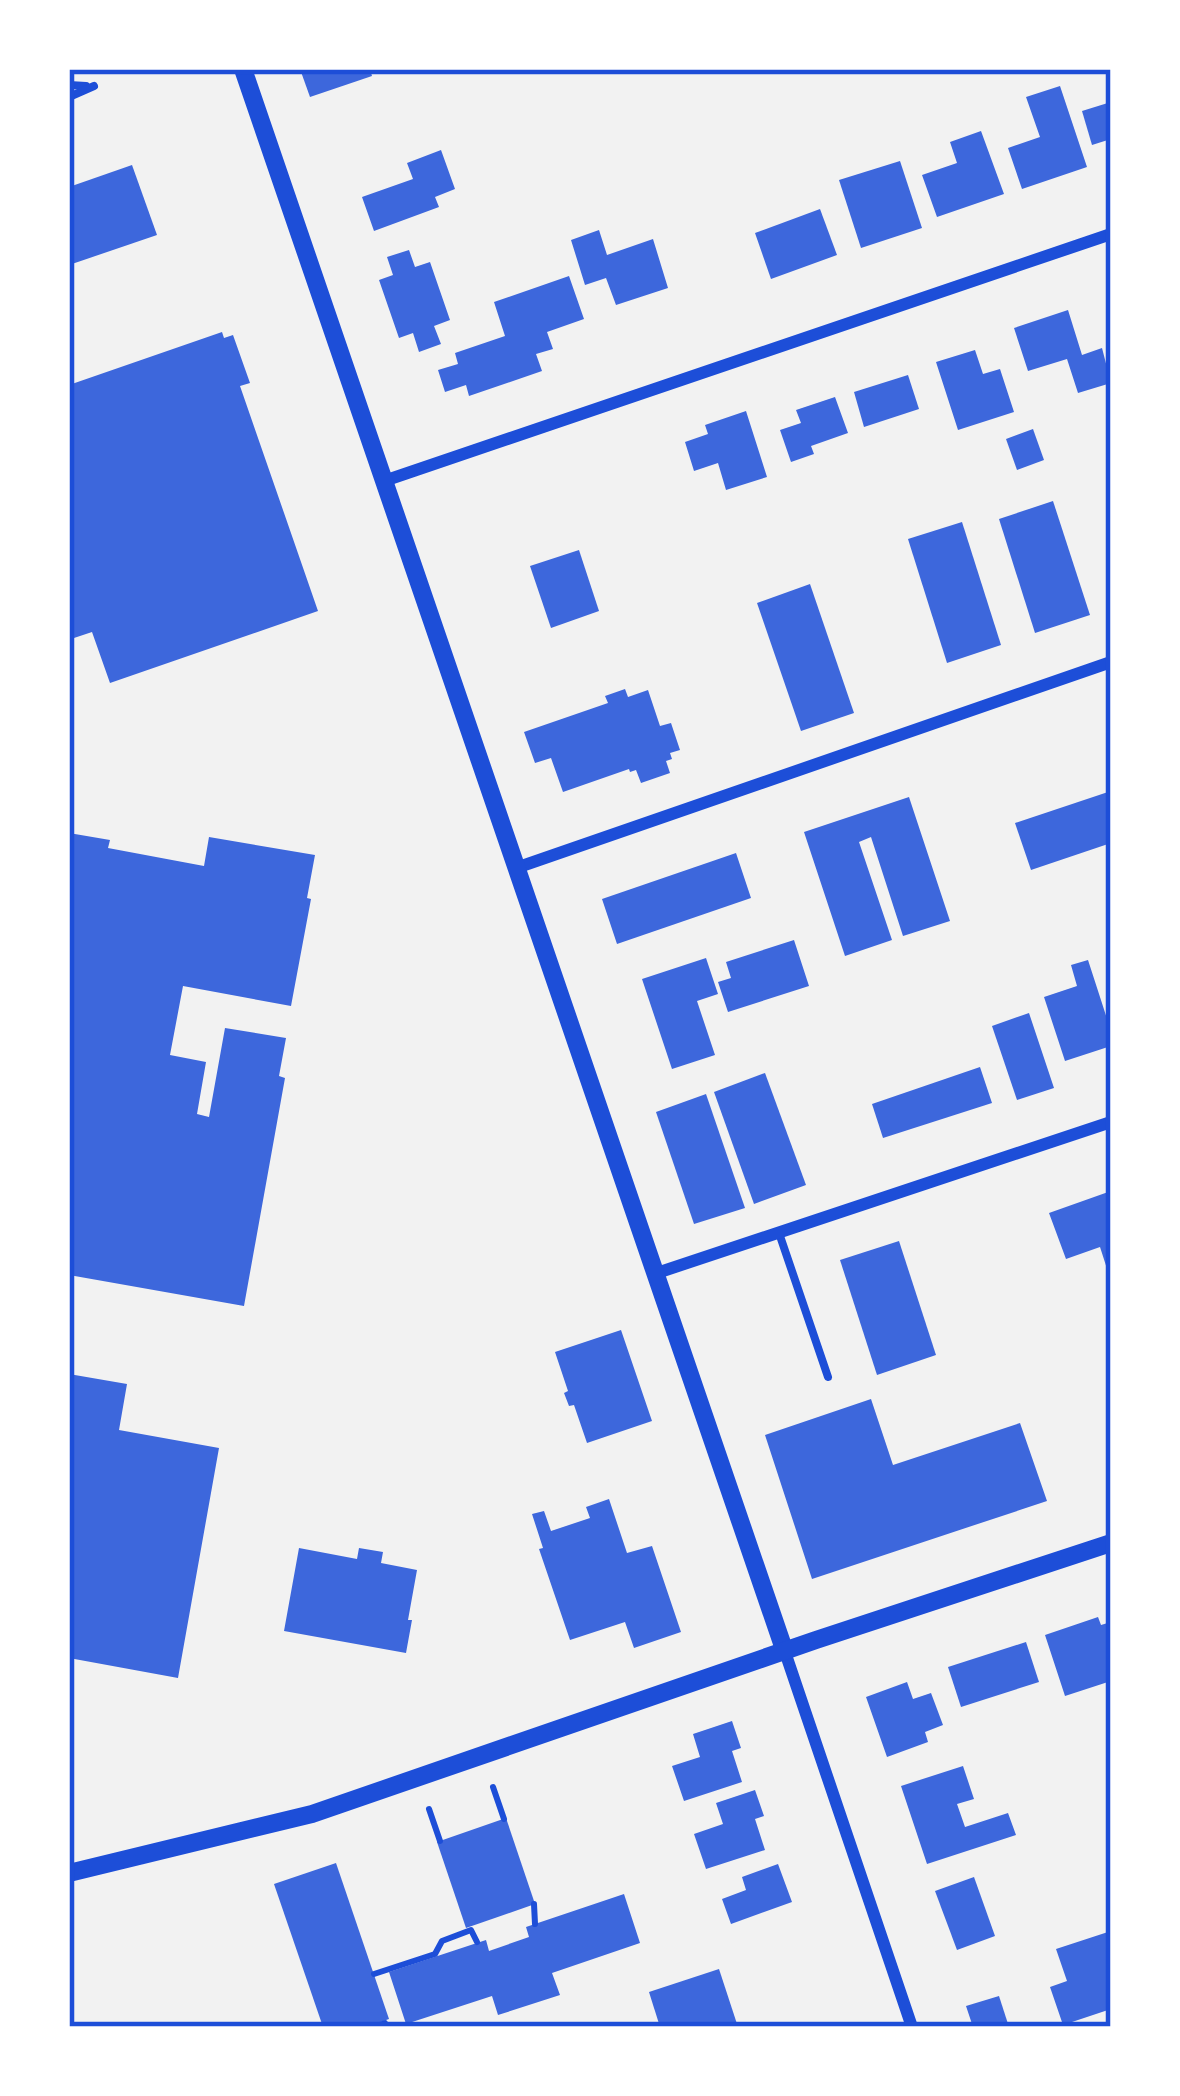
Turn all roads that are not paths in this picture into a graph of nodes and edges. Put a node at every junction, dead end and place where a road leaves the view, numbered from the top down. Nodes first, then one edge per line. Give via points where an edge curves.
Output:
1 (243, 69) edge
2 (69, 86) edge
3 (69, 97) edge
4 (1111, 234) edge
5 (384, 481) junction
6 (1111, 662) edge
7 (516, 868) junction
8 (1111, 1122) edge
9 (779, 1233) junction
10 (655, 1274) junction
11 (829, 1377) dead end
12 (1111, 1543) edge
13 (785, 1652) junction
14 (69, 1873) edge
15 (912, 2027) edge

1 - 5 street
2 - 3 lane via 94,86
4 - 5 street
5 - 7 street
6 - 7 street
7 - 10 street
8 - 9 street
9 - 10 street
9 - 11 lane
10 - 13 street
12 - 13 street
13 - 14 street via 312,1814
13 - 15 street

